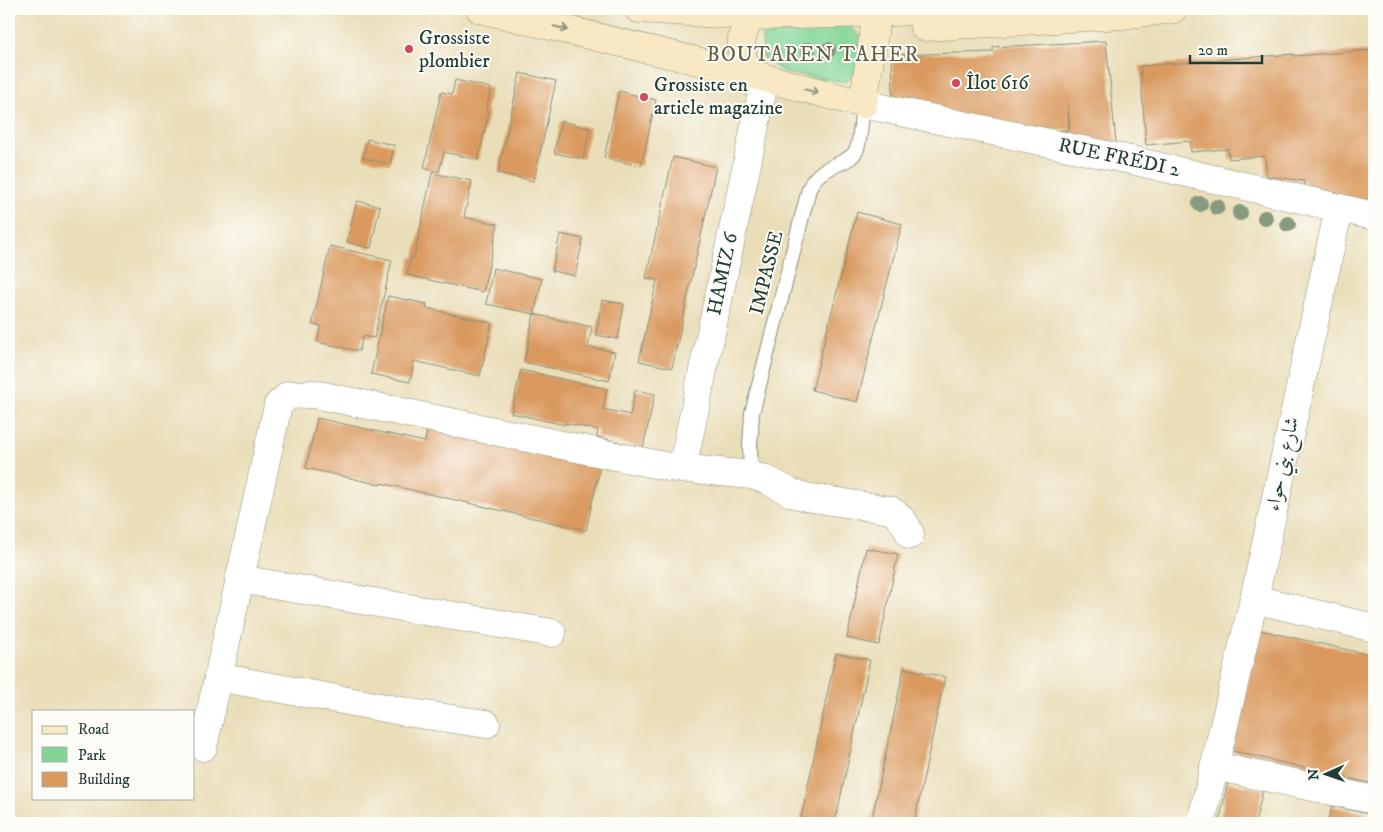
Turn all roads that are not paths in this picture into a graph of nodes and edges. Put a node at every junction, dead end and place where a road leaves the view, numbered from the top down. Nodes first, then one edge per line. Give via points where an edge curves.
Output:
1 (480, 9) edge
2 (638, 9) edge
3 (950, 9) edge
4 (1173, 9) edge
5 (754, 12) edge
6 (876, 21) junction
7 (756, 76) junction
8 (863, 104) junction
9 (1339, 208) junction
10 (1374, 216) edge
11 (682, 469) junction
12 (751, 475) junction
13 (910, 535) dead end
14 (239, 579) junction
15 (1254, 599) junction
16 (1374, 628) edge
17 (552, 633) dead end
18 (218, 677) junction
19 (486, 724) dead end
20 (203, 747) dead end
21 (1214, 766) junction
22 (1374, 800) edge
23 (1201, 823) edge

1 -> 7 main road
2 - 5 main road
3 - 6 main road
4 - 6 main road via 1122,16
5 - 6 main road
5 - 7 main road via 746,24 741,52
6 - 8 main road
7 -> 8 main road
7 - 11 street, HAMIZ 6
8 - 9 street, RUE FRÉDI 2
8 - 12 lane, IMPASSE via 856,152 821,172 812,180 809,189 752,412
9 - 10 street, RUE FRÉDI 2
9 - 15 street, شارع بني حواء
11 - 12 street
11 - 14 street via 314,394 289,395 278,405
12 - 13 street via 806,497 890,510 906,524
14 - 17 street
14 - 18 street
15 - 16 street
15 - 21 street, شارع بني حواء
18 - 19 street
18 - 20 street
21 - 22 street
21 - 23 street, شارع بني حواء

